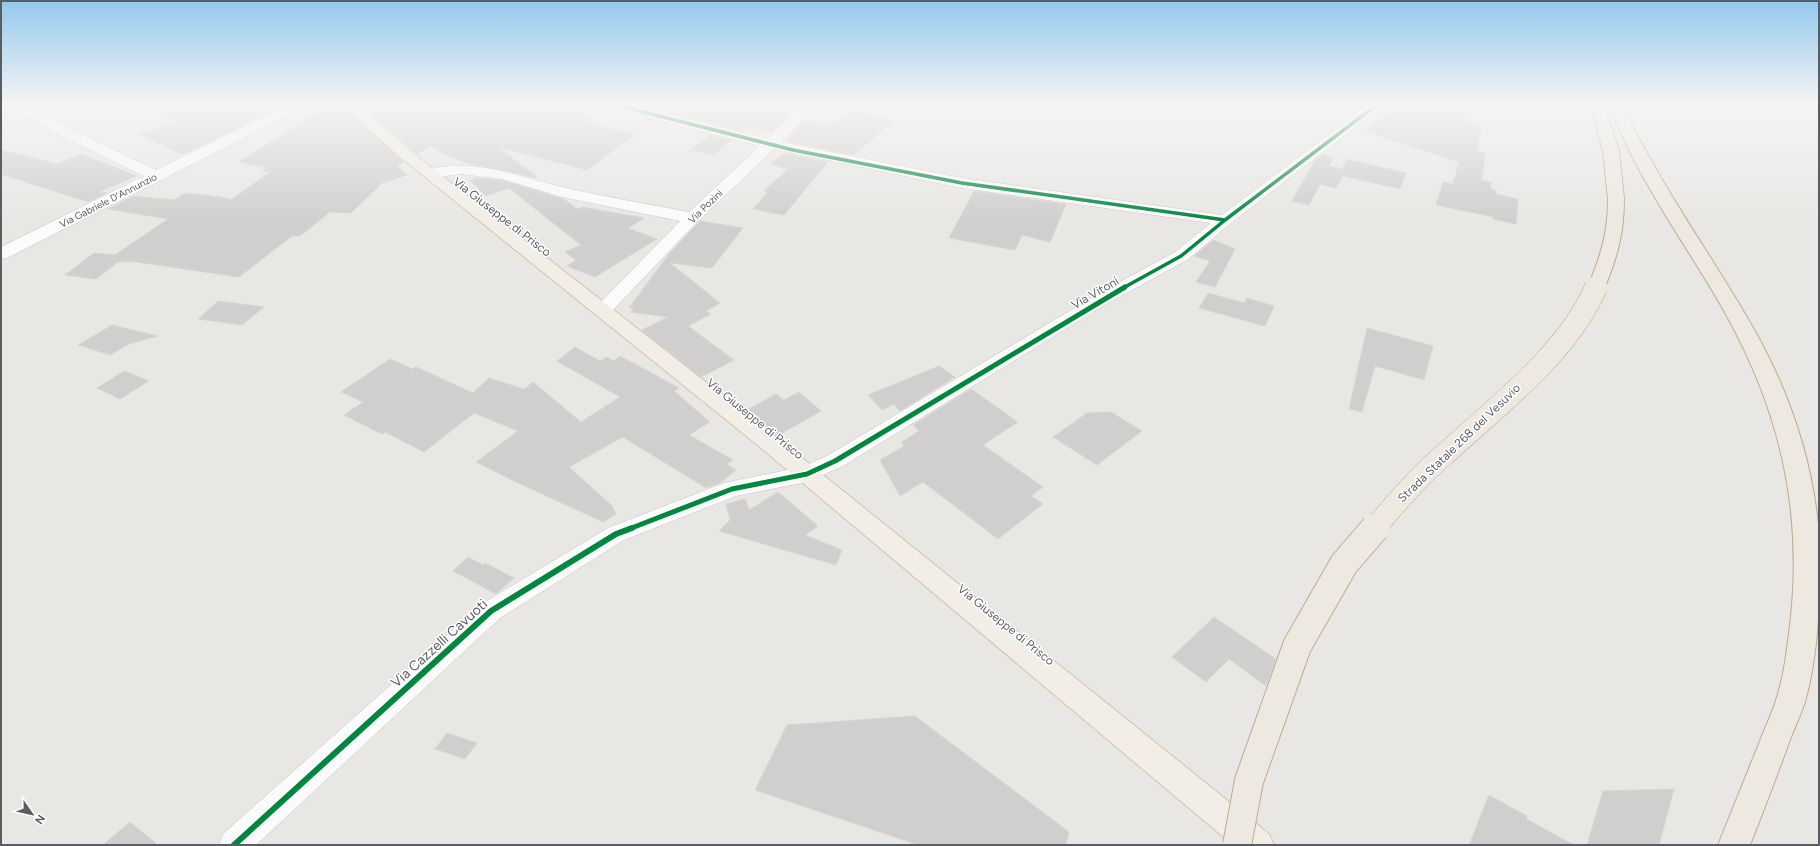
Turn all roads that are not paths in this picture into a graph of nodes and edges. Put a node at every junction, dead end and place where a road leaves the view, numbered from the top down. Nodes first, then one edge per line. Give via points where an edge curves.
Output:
1 (89, 143) edge
2 (220, 143) edge
3 (395, 143) edge
4 (1326, 143) edge
5 (1609, 143) edge
6 (1634, 143) edge
7 (771, 144) joint
8 (431, 173) junction
9 (155, 176) junction
10 (692, 218) junction
11 (1225, 220) junction
12 (1, 254) edge
13 (603, 310) junction
14 (807, 474) junction
15 (1736, 841) edge
16 (234, 845) edge
17 (1237, 845) edge
18 (1258, 845) edge

1 - 9 street
2 - 9 street, Via Gabriele D'Annunzio
3 - 8 main road, Via Giuseppe di Prisco
4 - 11 street, Via Vitoni
5 - 17 highway, Strada Statale 268 del Vesuvio, bridge via 1614,172 1616,223 1608,258 1593,294 1569,333 1535,371 1444,455 1394,506 1344,564 1297,646 1249,781
6 - 15 highway via 1650,178 1755,349 1776,394 1798,468 1807,531 1807,585 1803,636 1791,699
7 - 10 street, Via Pozini
7 - 11 street via 962,183
8 - 10 street via 461,169 504,175 562,192
8 - 13 main road, Via Giuseppe di Prisco
9 - 12 street, Via Gabriele D'Annunzio
10 - 13 street, Via Pozini
11 - 14 street, Via Vitoni via 1181,256 1102,299 835,461
13 - 14 main road, Via Giuseppe di Prisco
14 - 16 street, Via Cazzelli Cavuoti via 732,489 616,534 491,611
14 - 18 main road, Via Giuseppe di Prisco

